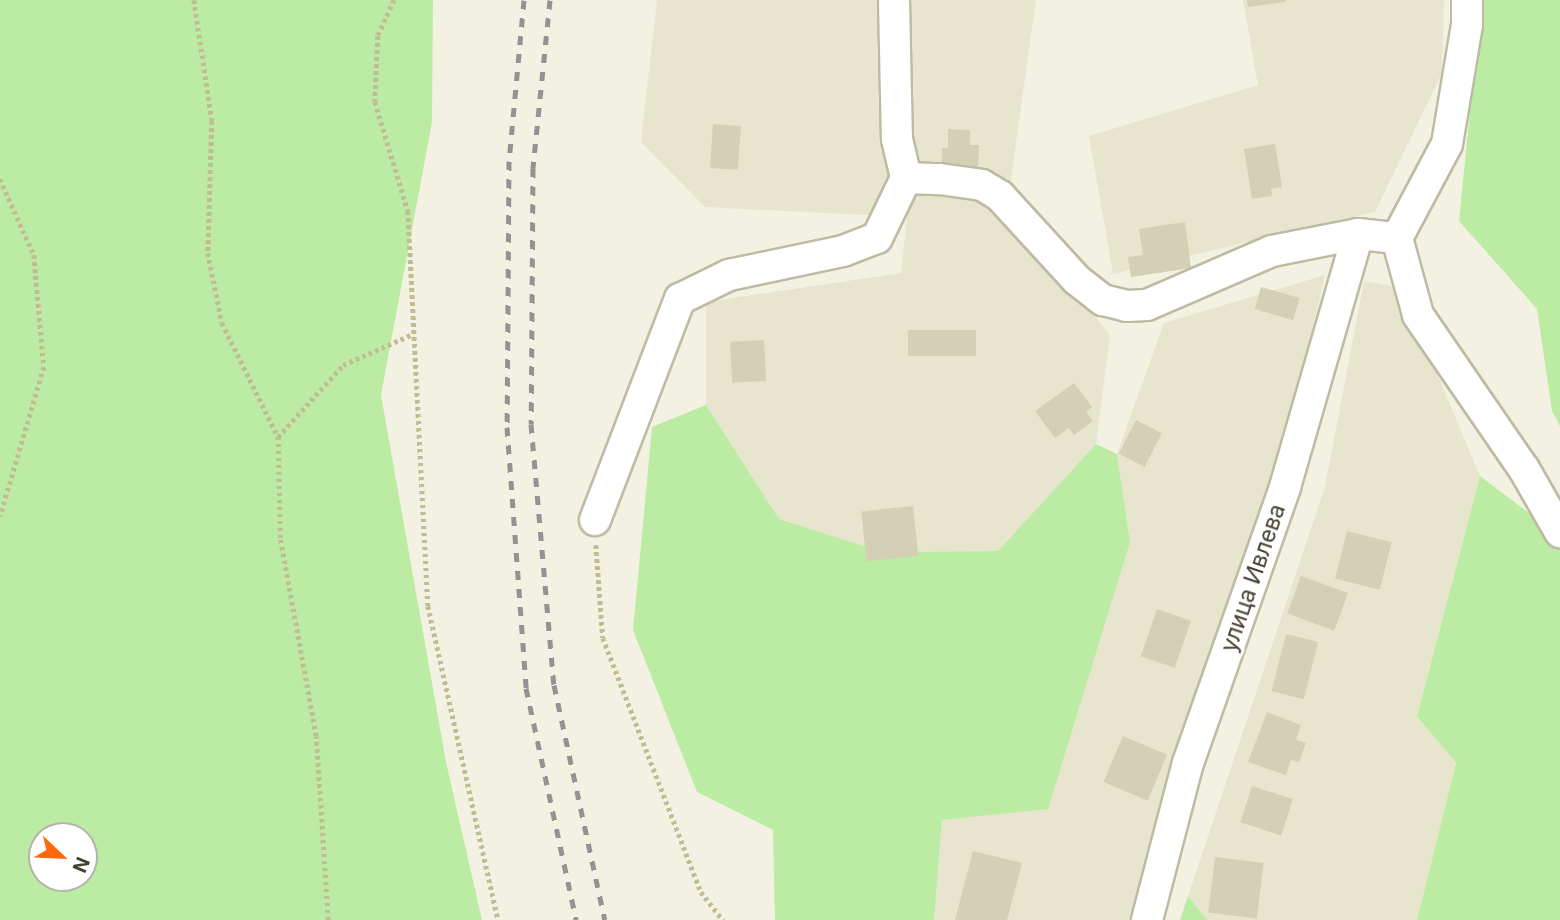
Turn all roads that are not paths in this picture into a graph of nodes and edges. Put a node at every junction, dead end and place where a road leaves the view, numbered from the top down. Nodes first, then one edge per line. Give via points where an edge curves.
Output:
1 (894, 0) edge
2 (1467, 0) edge
3 (905, 178) junction
4 (1359, 234) junction
5 (1397, 238) junction
6 (595, 520) road end
7 (1560, 532) edge
8 (1147, 920) edge

1 - 3 street via 897,139
2 - 5 street via 1447,144
3 - 4 street via 982,185 1008,204 1077,281 1102,300 1127,306 1147,305 1272,251
3 - 6 street via 877,238 843,251 729,275 680,299
4 - 5 street
4 - 8 street, улица Ивлева via 1285,487 1188,763
5 - 7 street via 1418,315 1524,470

